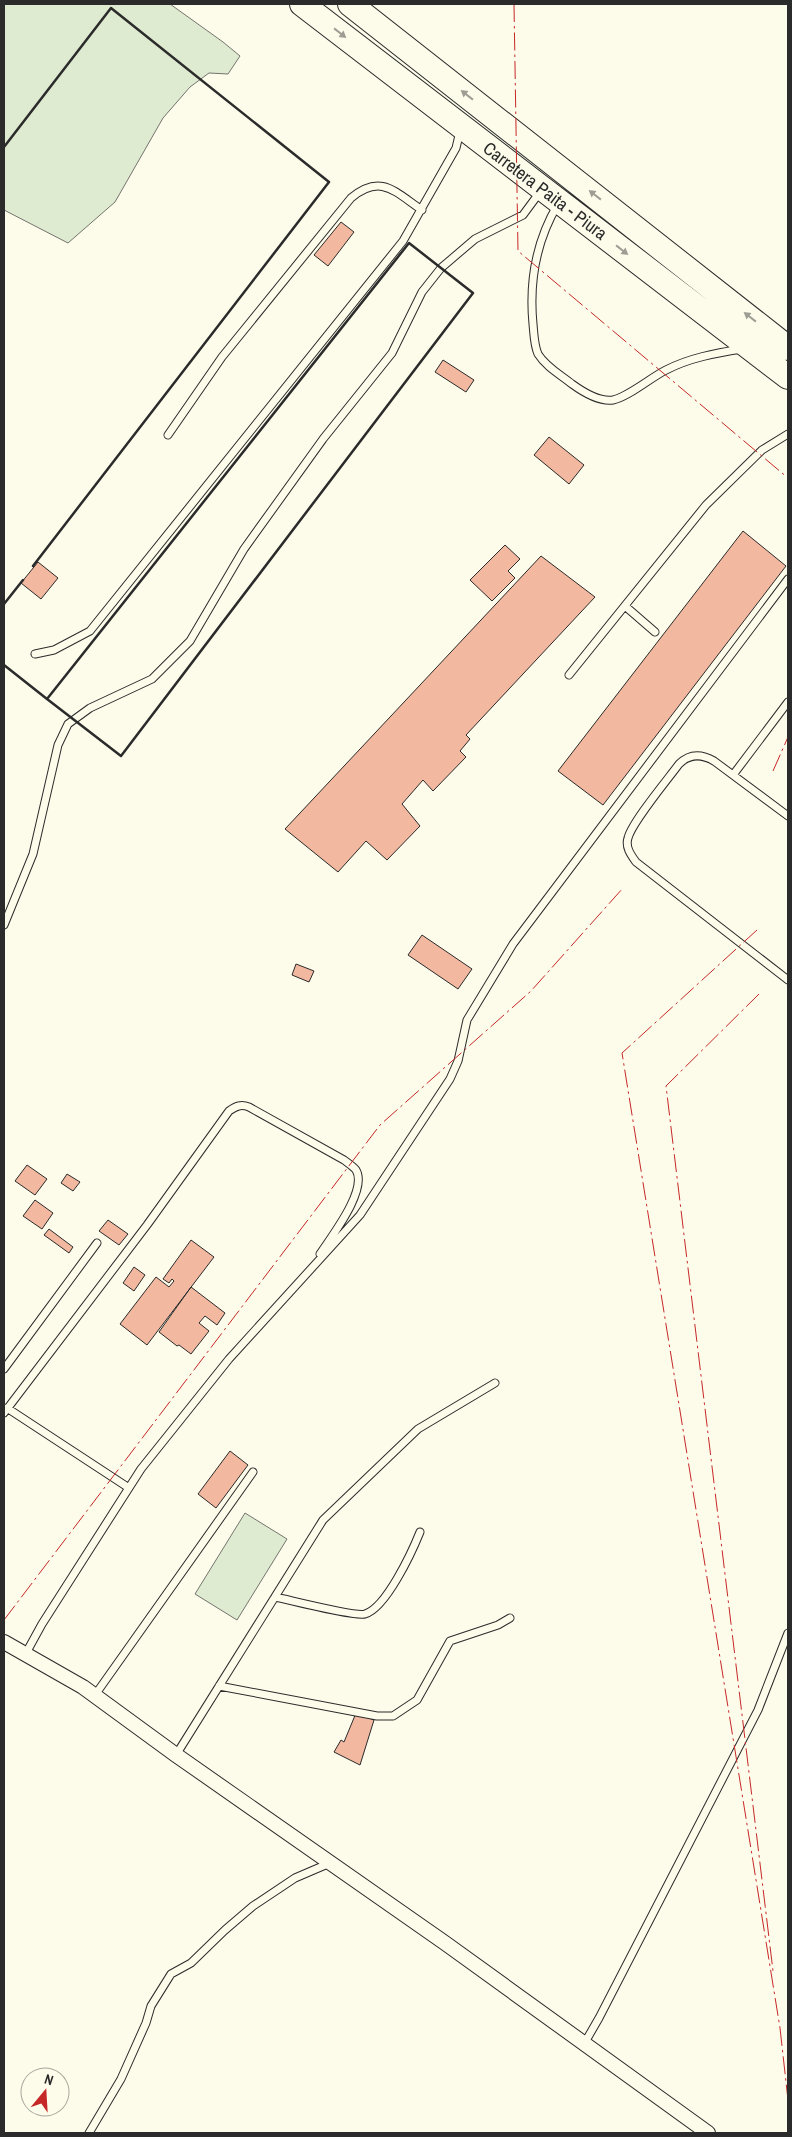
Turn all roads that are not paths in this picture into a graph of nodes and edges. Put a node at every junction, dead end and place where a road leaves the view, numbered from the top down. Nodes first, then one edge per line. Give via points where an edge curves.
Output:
1 (302, 4) edge
2 (350, 4) edge
3 (461, 126) junction
4 (551, 195) junction
5 (422, 210) junction
6 (749, 348) junction
7 (788, 348) edge
8 (788, 378) edge
9 (788, 434) edge
10 (168, 435) dead end
11 (788, 579) edge
12 (626, 606) junction
13 (655, 632) dead end
14 (35, 654) dead end
15 (569, 675) dead end
16 (788, 702) edge
17 (733, 774) junction
18 (788, 816) edge
19 (4, 925) edge
20 (788, 980) edge
21 (97, 1243) dead end
22 (310, 1270) junction
23 (4, 1370) edge
24 (495, 1383) dead end
25 (6, 1410) edge
26 (253, 1472) dead end
27 (130, 1488) junction
28 (420, 1532) dead end
29 (275, 1596) junction
30 (510, 1618) dead end
31 (788, 1633) edge
32 (5, 1647) edge
33 (25, 1655) junction
34 (219, 1686) junction
35 (95, 1695) junction
36 (176, 1755) junction
37 (330, 1863) junction
38 (584, 2044) junction
39 (90, 2133) edge
40 (708, 2133) edge

1 -> 3 highway, Carretera Paita - Piura
7 -> 2 highway, Carretera Paita - Piura
3 - 4 highway, Carretera Paita - Piura
3 - 5 lane via 456,148
4 -> 6 highway, Carretera Paita - Piura
4 - 6 lane via 532,278 531,305 536,349 545,364 580,390 600,399 612,400 626,396 668,369 698,358
4 - 19 lane via 523,215 475,239 441,268 422,292 392,353 322,439 250,541 190,641 152,679 90,708 68,724 58,745 33,854
5 - 10 lane via 386,186 365,187 351,198 222,357
5 - 14 lane via 403,242 90,631 54,650
6 - 8 highway, Carretera Paita - Piura
9 - 12 lane via 762,450 706,505
11 - 22 lane via 513,944 466,1020 458,1061 450,1079 360,1215
12 - 13 lane
12 - 15 lane
16 - 17 lane
17 - 18 lane
17 - 20 lane via 707,757 698,755 684,759 631,829 628,850 636,862
21 - 23 lane
22 - 25 lane via 350,1209 359,1181 356,1170 249,1106 236,1107 229,1111
22 - 27 lane via 229,1359 141,1469
24 - 29 lane via 418,1429 323,1520
25 - 27 lane
26 - 35 lane
27 - 33 lane
28 - 29 lane via 382,1602 365,1614
29 - 34 lane
30 - 34 lane via 450,1641 417,1700 393,1716 377,1716
31 - 38 lane via 758,1710
32 - 33 street
33 - 35 street
34 - 36 lane
35 - 36 street
36 - 37 street
37 - 38 street
37 - 39 lane via 295,1878 253,1906 172,1974 151,2006 120,2079
38 - 40 street

